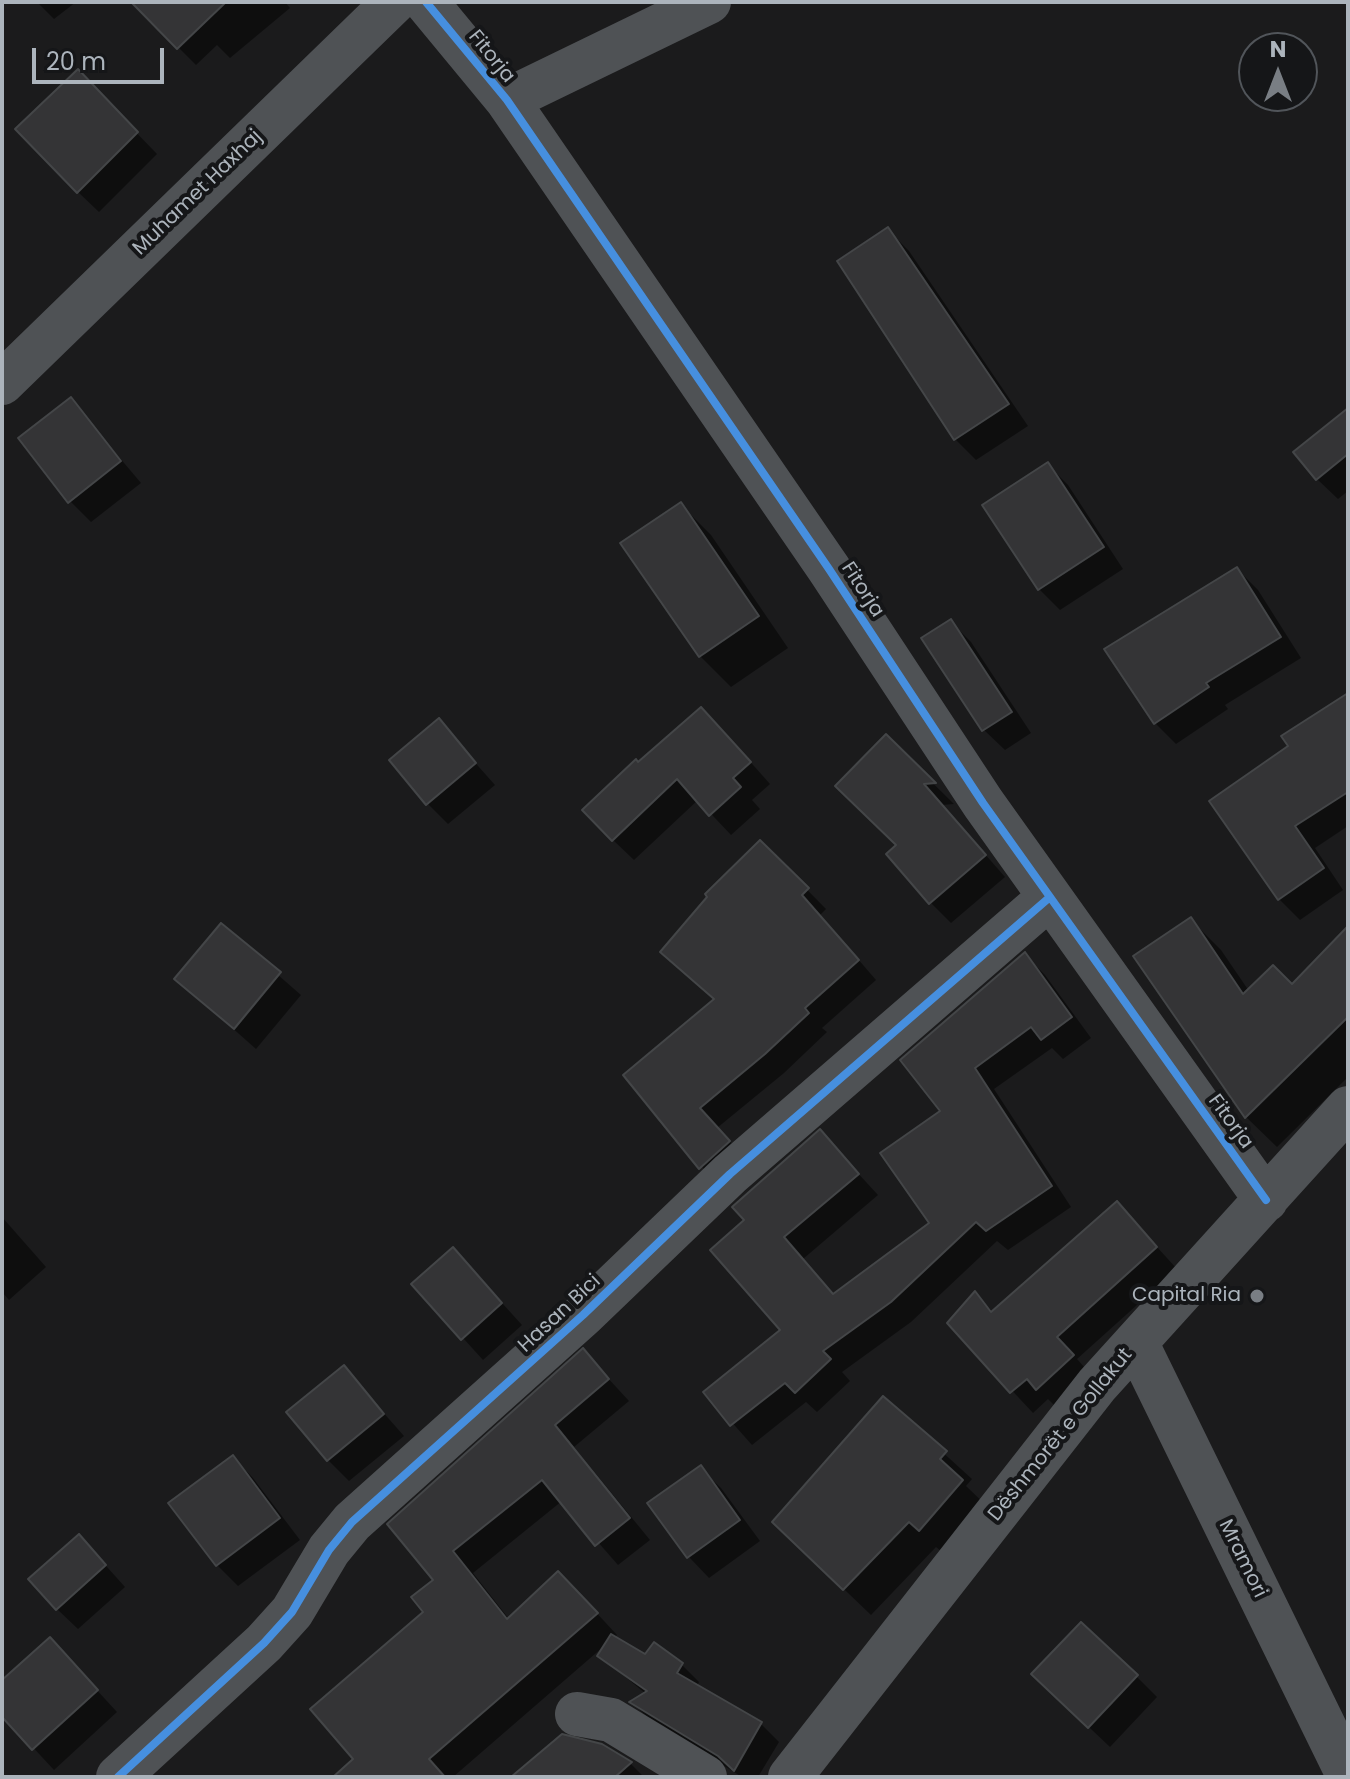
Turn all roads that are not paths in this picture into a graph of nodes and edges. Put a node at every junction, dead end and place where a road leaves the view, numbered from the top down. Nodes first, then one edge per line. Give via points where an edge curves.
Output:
1 (394, 2) edge
2 (426, 2) edge
3 (709, 2) edge
4 (507, 100) junction
5 (2, 383) edge
6 (1050, 897) junction
7 (1348, 1108) edge
8 (1266, 1200) junction
9 (1136, 1342) junction
10 (577, 1714) dead end
11 (1348, 1775) edge
12 (118, 1777) edge
13 (705, 1777) edge
14 (790, 1777) edge

1 - 5 street, Muhamet Haxhaj
2 - 4 street, Fitorja
3 - 4 street
4 - 6 street, Fitorja
6 - 8 street, Fitorja
6 - 12 street, Hasan Bici via 730,1174 583,1315 352,1522 292,1612 264,1643
7 - 8 street, Dëshmorët e Gollakut
8 - 9 street, Dëshmorët e Gollakut
9 - 11 street, Mramori
9 - 14 street, Dëshmorët e Gollakut
10 - 13 street via 611,1720

